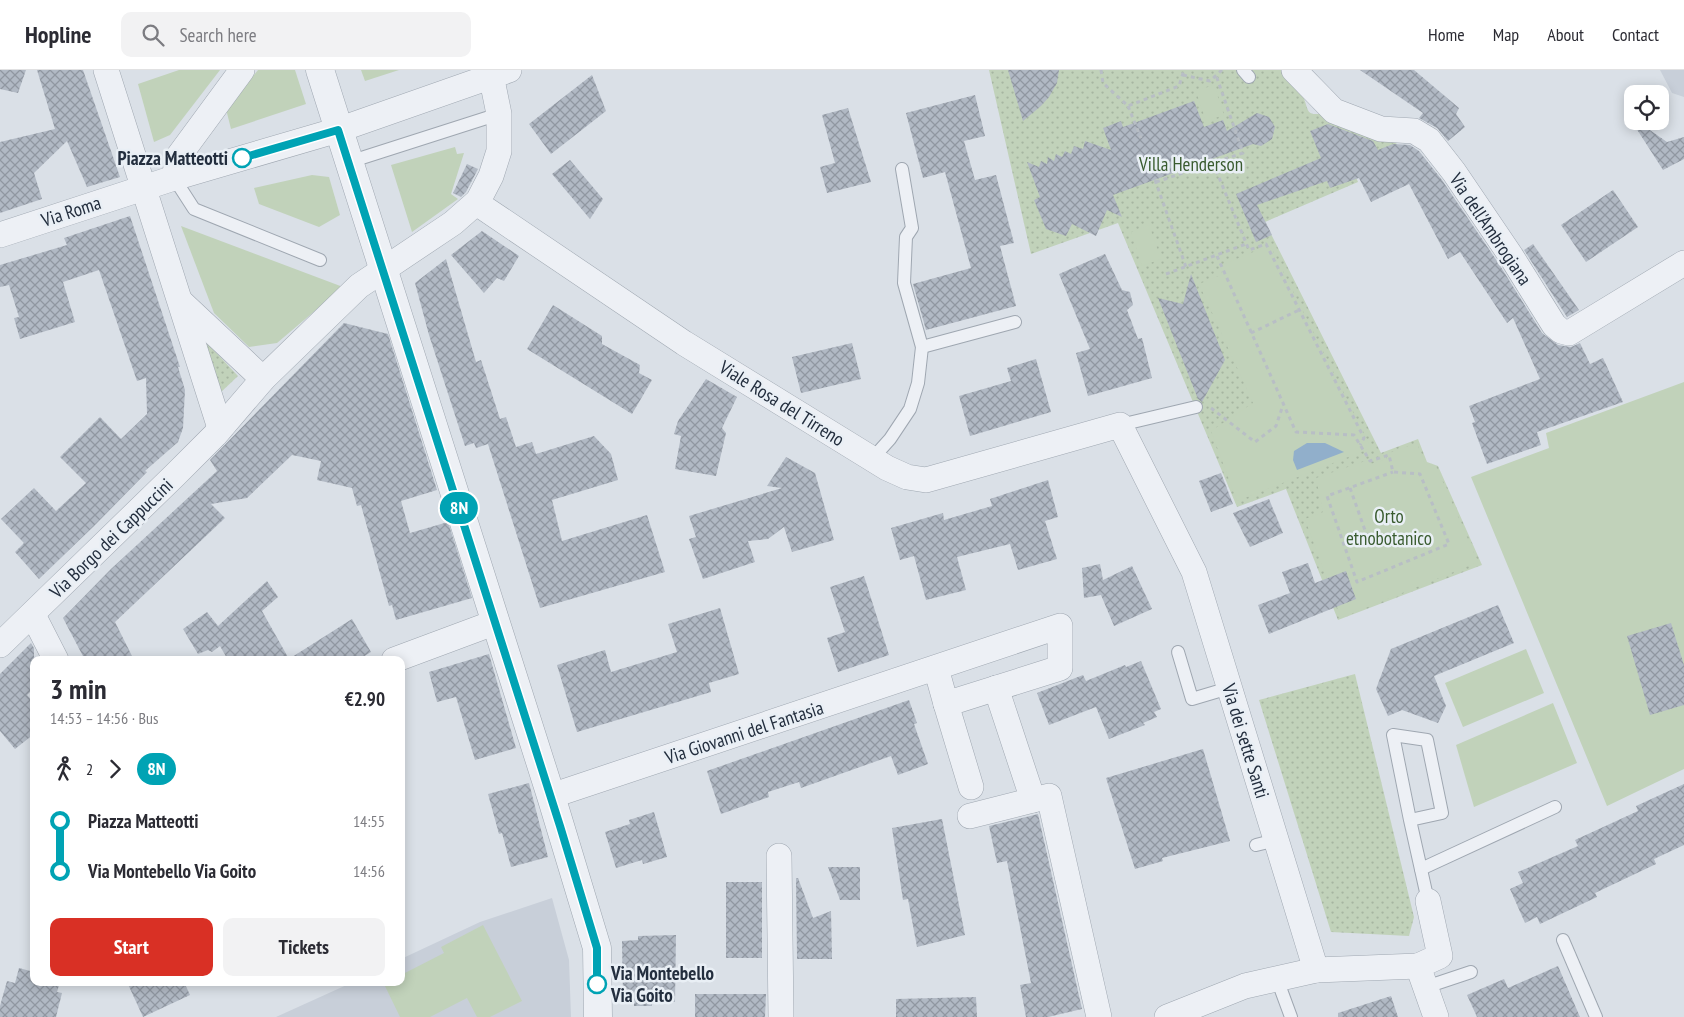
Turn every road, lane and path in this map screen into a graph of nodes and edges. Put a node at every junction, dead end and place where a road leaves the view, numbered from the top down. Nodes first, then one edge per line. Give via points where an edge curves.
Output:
1 (242, 70) edge
2 (320, 70) edge
3 (1101, 70) edge
4 (1184, 70) edge
5 (1222, 70) edge
6 (1294, 70) edge
7 (113, 72) edge
8 (497, 72) edge
9 (1184, 75) junction
10 (1216, 75) junction
11 (1128, 106) junction
12 (499, 114) junction
13 (338, 130) junction
14 (1140, 138) dead end
15 (349, 162) junction
16 (1213, 163) junction
17 (902, 169) dead end
18 (174, 178) junction
19 (143, 188) junction
20 (478, 201) junction
21 (0, 235) edge
22 (1246, 244) junction
23 (1216, 256) junction
24 (320, 260) dead end
25 (1684, 263) edge
26 (1186, 267) junction
27 (384, 269) junction
28 (1166, 274) dead end
29 (180, 302) junction
30 (1300, 310) junction
31 (1015, 322) dead end
32 (1252, 332) junction
33 (922, 347) junction
34 (263, 379) junction
35 (1283, 404) junction
36 (1196, 407) joint
37 (1120, 425) junction
38 (220, 428) junction
39 (1360, 444) junction
40 (872, 459) junction
41 (1394, 472) junction
42 (1350, 488) junction
43 (1372, 547) dead end
44 (32, 615) junction
45 (496, 622) junction
46 (0, 645) edge
47 (1178, 652) dead end
48 (54, 656) edge
49 (405, 656) edge
50 (936, 668) junction
51 (996, 688) junction
52 (1229, 688) junction
53 (946, 704) junction
54 (971, 787) dead end
55 (551, 796) junction
56 (1033, 800) junction
57 (1555, 808) dead end
58 (970, 816) dead end
59 (1410, 820) junction
60 (779, 856) dead end
61 (1421, 869) junction
62 (1428, 901) joint
63 (1563, 940) dead end
64 (1316, 970) junction
65 (1471, 972) dead end
66 (1422, 976) junction
67 (1278, 979) junction
68 (1288, 1016) edge
69 (598, 1017) edge
70 (781, 1017) edge
71 (1099, 1017) edge
72 (1167, 1017) edge
73 (1436, 1017) edge
74 (1596, 1017) edge

1 - 18 street via 178,157
2 - 13 street
3 - 11 path via 1104,83
4 - 9 path
5 - 10 path
6 - 25 street, Via dell'Ambrogiana via 1334,111 1381,129 1414,131 1429,140 1454,172 1560,331 1569,333
7 - 19 street
8 - 12 street
8 - 13 street, Via Roma
9 - 10 path via 1210,81
9 - 11 path via 1179,86
10 - 16 path via 1243,153
11 - 14 path
12 - 15 lane
12 - 20 street via 499,151
13 - 15 street
13 - 18 street, Via Roma
15 - 27 street
16 - 22 path
16 - 26 path via 1155,181
17 - 33 lane via 912,228 906,237 904,283
18 - 19 street, Via Roma
18 - 24 lane via 194,209
19 - 21 street, Via Roma
19 - 29 street
20 - 27 street, Via Borgo dei Cappuccini via 453,223
20 - 40 street, Viale Rosa del Tirreno via 684,343
22 - 23 path
22 - 30 path via 1249,250 1266,244
23 - 26 path
23 - 32 path
26 - 28 path
27 - 34 street, Via Borgo dei Cappuccini via 359,286
27 - 45 street
29 - 34 street
29 - 38 street
30 - 32 path
30 - 39 path via 1364,438
31 - 33 lane
32 - 35 path
33 - 40 lane via 918,383 910,409
34 - 38 street, Via Borgo dei Cappuccini
35 - 36 path via 1276,426 1256,442 1213,409
35 - 39 path via 1296,432 1354,435
36 - 37 lane
37 - 40 street, Viale Rosa del Tirreno via 926,480 907,476
37 - 52 street, Via dei sette Santi via 1194,572
38 - 44 street, Via Borgo dei Cappuccini
39 - 41 path via 1370,461 1390,455
41 - 42 path
41 - 42 path via 1420,474 1449,544 1357,582 1327,496
42 - 43 path
44 - 46 street, Via Borgo dei Cappuccini
44 - 48 street
45 - 49 street
45 - 55 street
47 - 52 lane via 1192,699
50 - 51 street, Via Giovanni del Fantasia via 1060,626 1060,668
50 - 53 street
50 - 55 street, Via Giovanni del Fantasia
51 - 53 street, Via Giovanni del Fantasia
51 - 56 street
52 - 64 street, Via dei sette Santi via 1266,842
53 - 54 street
55 - 69 street via 597,948
56 - 58 street
56 - 71 street via 1049,796
57 - 61 lane
59 - 59 lane via 1442,813 1427,740 1394,735
59 - 61 lane
60 - 70 street
61 - 62 lane
62 - 66 street via 1440,956
63 - 74 lane
64 - 66 street
64 - 67 street
65 - 66 lane
66 - 73 street
67 - 68 lane
67 - 72 street via 1245,986

